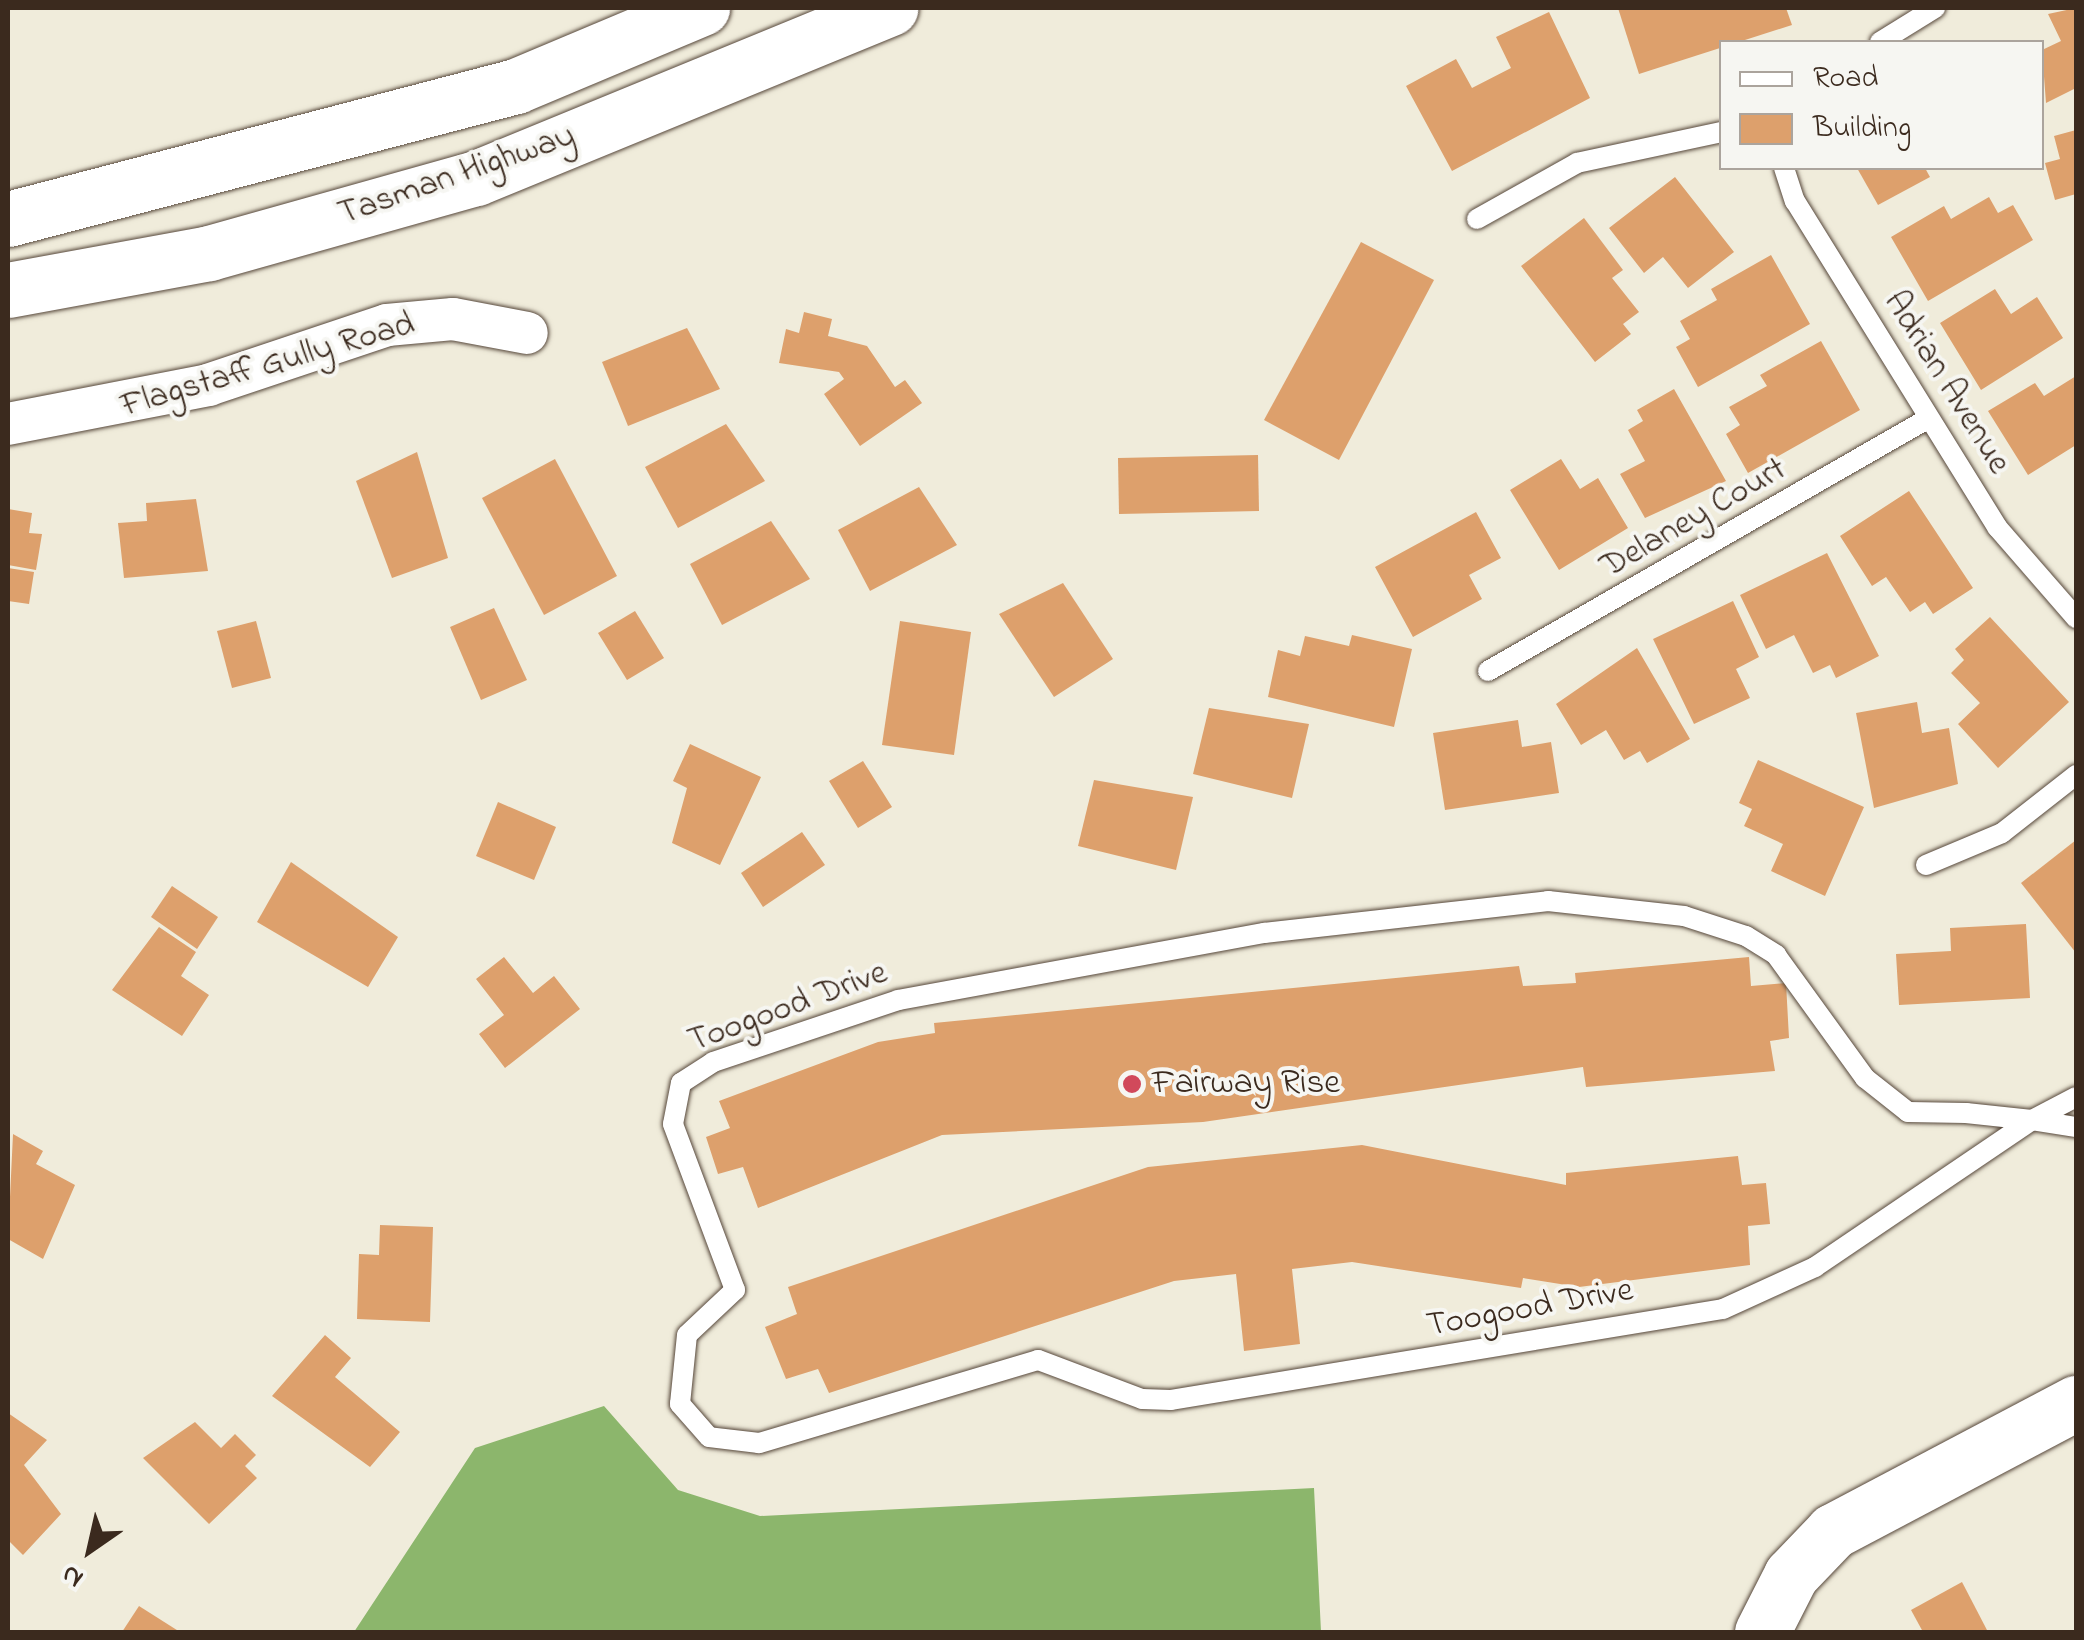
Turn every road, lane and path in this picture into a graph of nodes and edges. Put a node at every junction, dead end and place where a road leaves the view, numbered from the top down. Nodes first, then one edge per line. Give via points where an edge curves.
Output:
1 (702, 8) edge
2 (891, 8) edge
3 (1935, 8) edge
4 (1883, 40) edge
5 (1719, 133) edge
6 (1785, 170) edge
7 (8, 219) edge
8 (1477, 219) dead end
9 (8, 290) edge
10 (528, 333) dead end
11 (1929, 418) junction
12 (8, 424) edge
13 (2076, 618) edge
14 (1488, 670) dead end
15 (2076, 775) edge
16 (1926, 865) dead end
17 (2076, 1098) edge
18 (2032, 1120) junction
19 (2076, 1127) edge
20 (2076, 1403) edge
21 (1762, 1632) edge

1 - 7 main road, Tasman Highway via 516,86
2 - 9 main road, Tasman Highway via 476,178 209,253
3 - 4 lane
5 - 8 lane via 1604,153
6 - 11 lane, Adrian Avenue
10 - 12 street, Flagstaff Gully Road via 472,320 387,325 208,385 96,414
11 - 13 lane, Adrian Avenue via 1997,528
11 - 14 lane, Delaney Court
15 - 16 lane via 2002,833
17 - 18 lane, Toogood Drive
18 - 18 lane, Toogood Drive via 1815,1268 1724,1310 1170,1400 1142,1399 1038,1360 759,1443 709,1436 680,1404 687,1335 735,1290 673,1124 681,1083 713,1062 898,1000 1264,932 1548,901 1721,923 1776,955 1889,1102 1908,1112
18 - 19 lane
20 - 21 main road via 1833,1531 1791,1575

